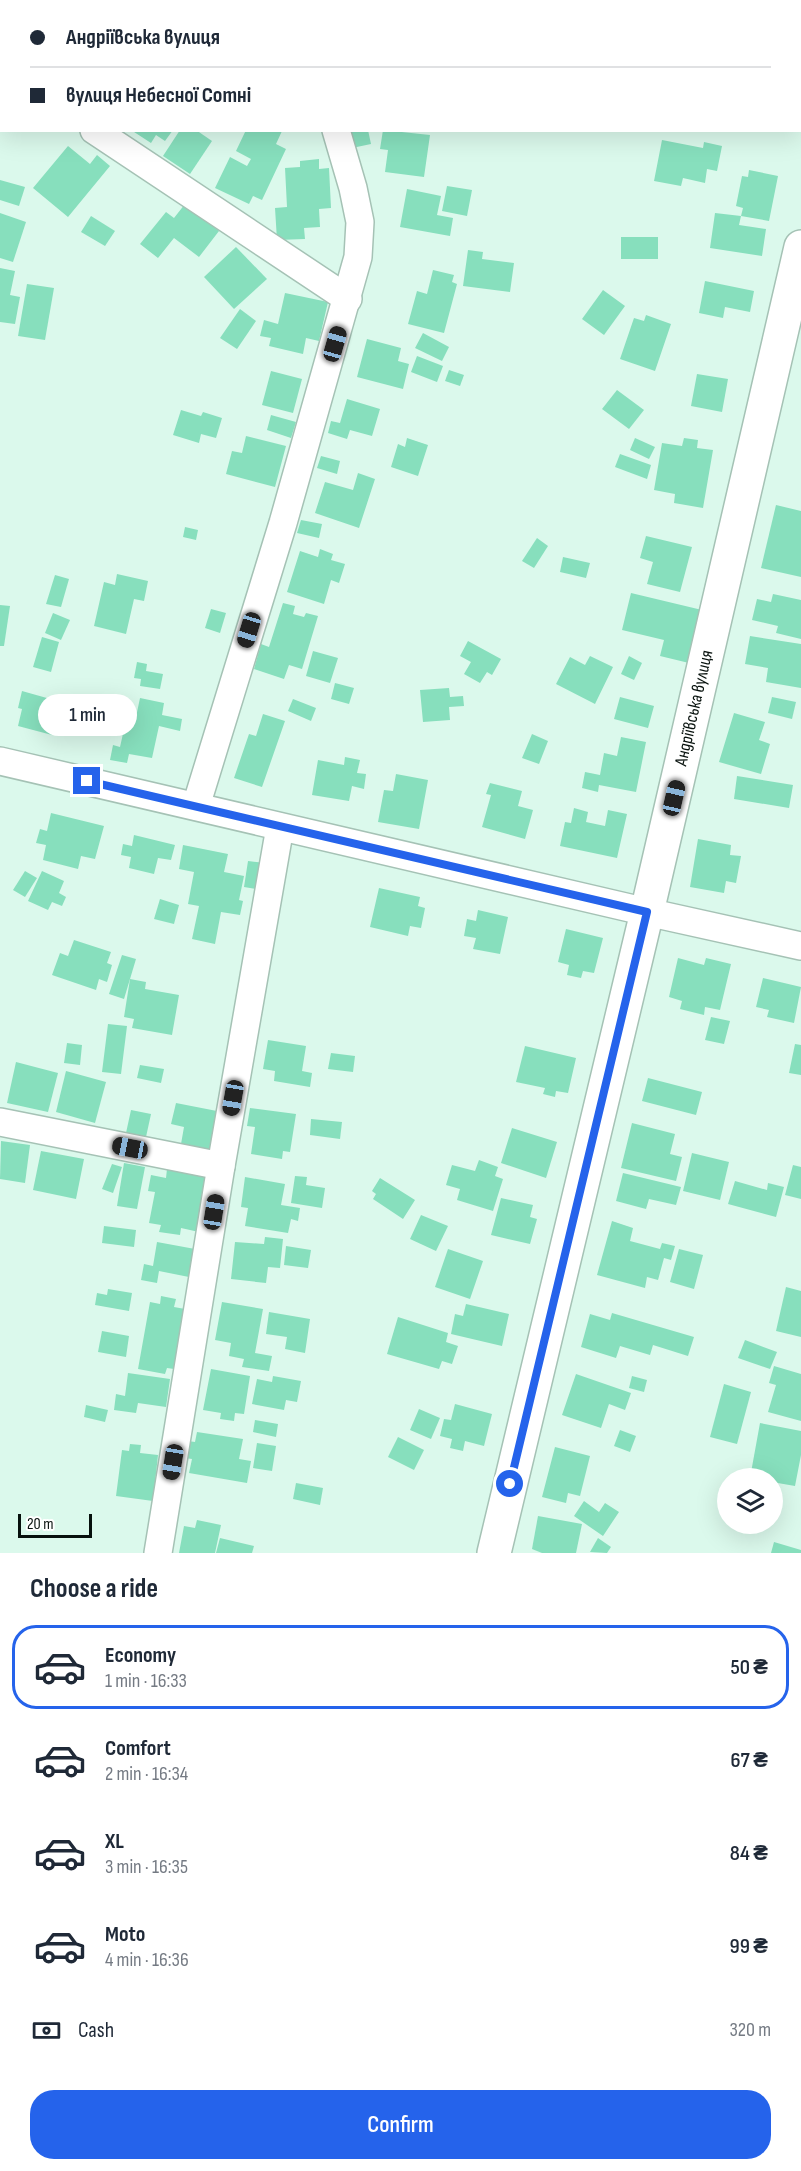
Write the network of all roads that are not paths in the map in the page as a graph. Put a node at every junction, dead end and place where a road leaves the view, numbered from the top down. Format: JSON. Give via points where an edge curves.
{"nodes":[{"id":1,"x":97,"y":132,"type":"edge"},
{"id":2,"x":337,"y":132,"type":"edge"},
{"id":3,"x":801,"y":247,"type":"edge"},
{"id":4,"x":348,"y":299,"type":"junction"},
{"id":5,"x":0,"y":761,"type":"edge"},
{"id":6,"x":196,"y":806,"type":"junction"},
{"id":7,"x":280,"y":827,"type":"junction"},
{"id":8,"x":647,"y":912,"type":"junction"},
{"id":9,"x":801,"y":946,"type":"edge"},
{"id":10,"x":0,"y":1122,"type":"edge"},
{"id":11,"x":221,"y":1166,"type":"junction"},
{"id":12,"x":158,"y":1553,"type":"edge"},
{"id":13,"x":494,"y":1553,"type":"edge"}],
"edges":[{"from":1,"to":4,"type":"street"},
{"from":2,"to":4,"type":"street","via":[[360,222],[358,257]]},
{"from":3,"to":8,"type":"main road","name":"Андріївська вулиця"},
{"from":4,"to":6,"type":"street"},
{"from":5,"to":6,"type":"street"},
{"from":6,"to":7,"type":"street"},
{"from":7,"to":8,"type":"street"},
{"from":7,"to":11,"type":"street"},
{"from":8,"to":9,"type":"street"},
{"from":8,"to":13,"type":"main road","name":"Андріївська вулиця"},
{"from":10,"to":11,"type":"street"},
{"from":11,"to":12,"type":"street"}]}
